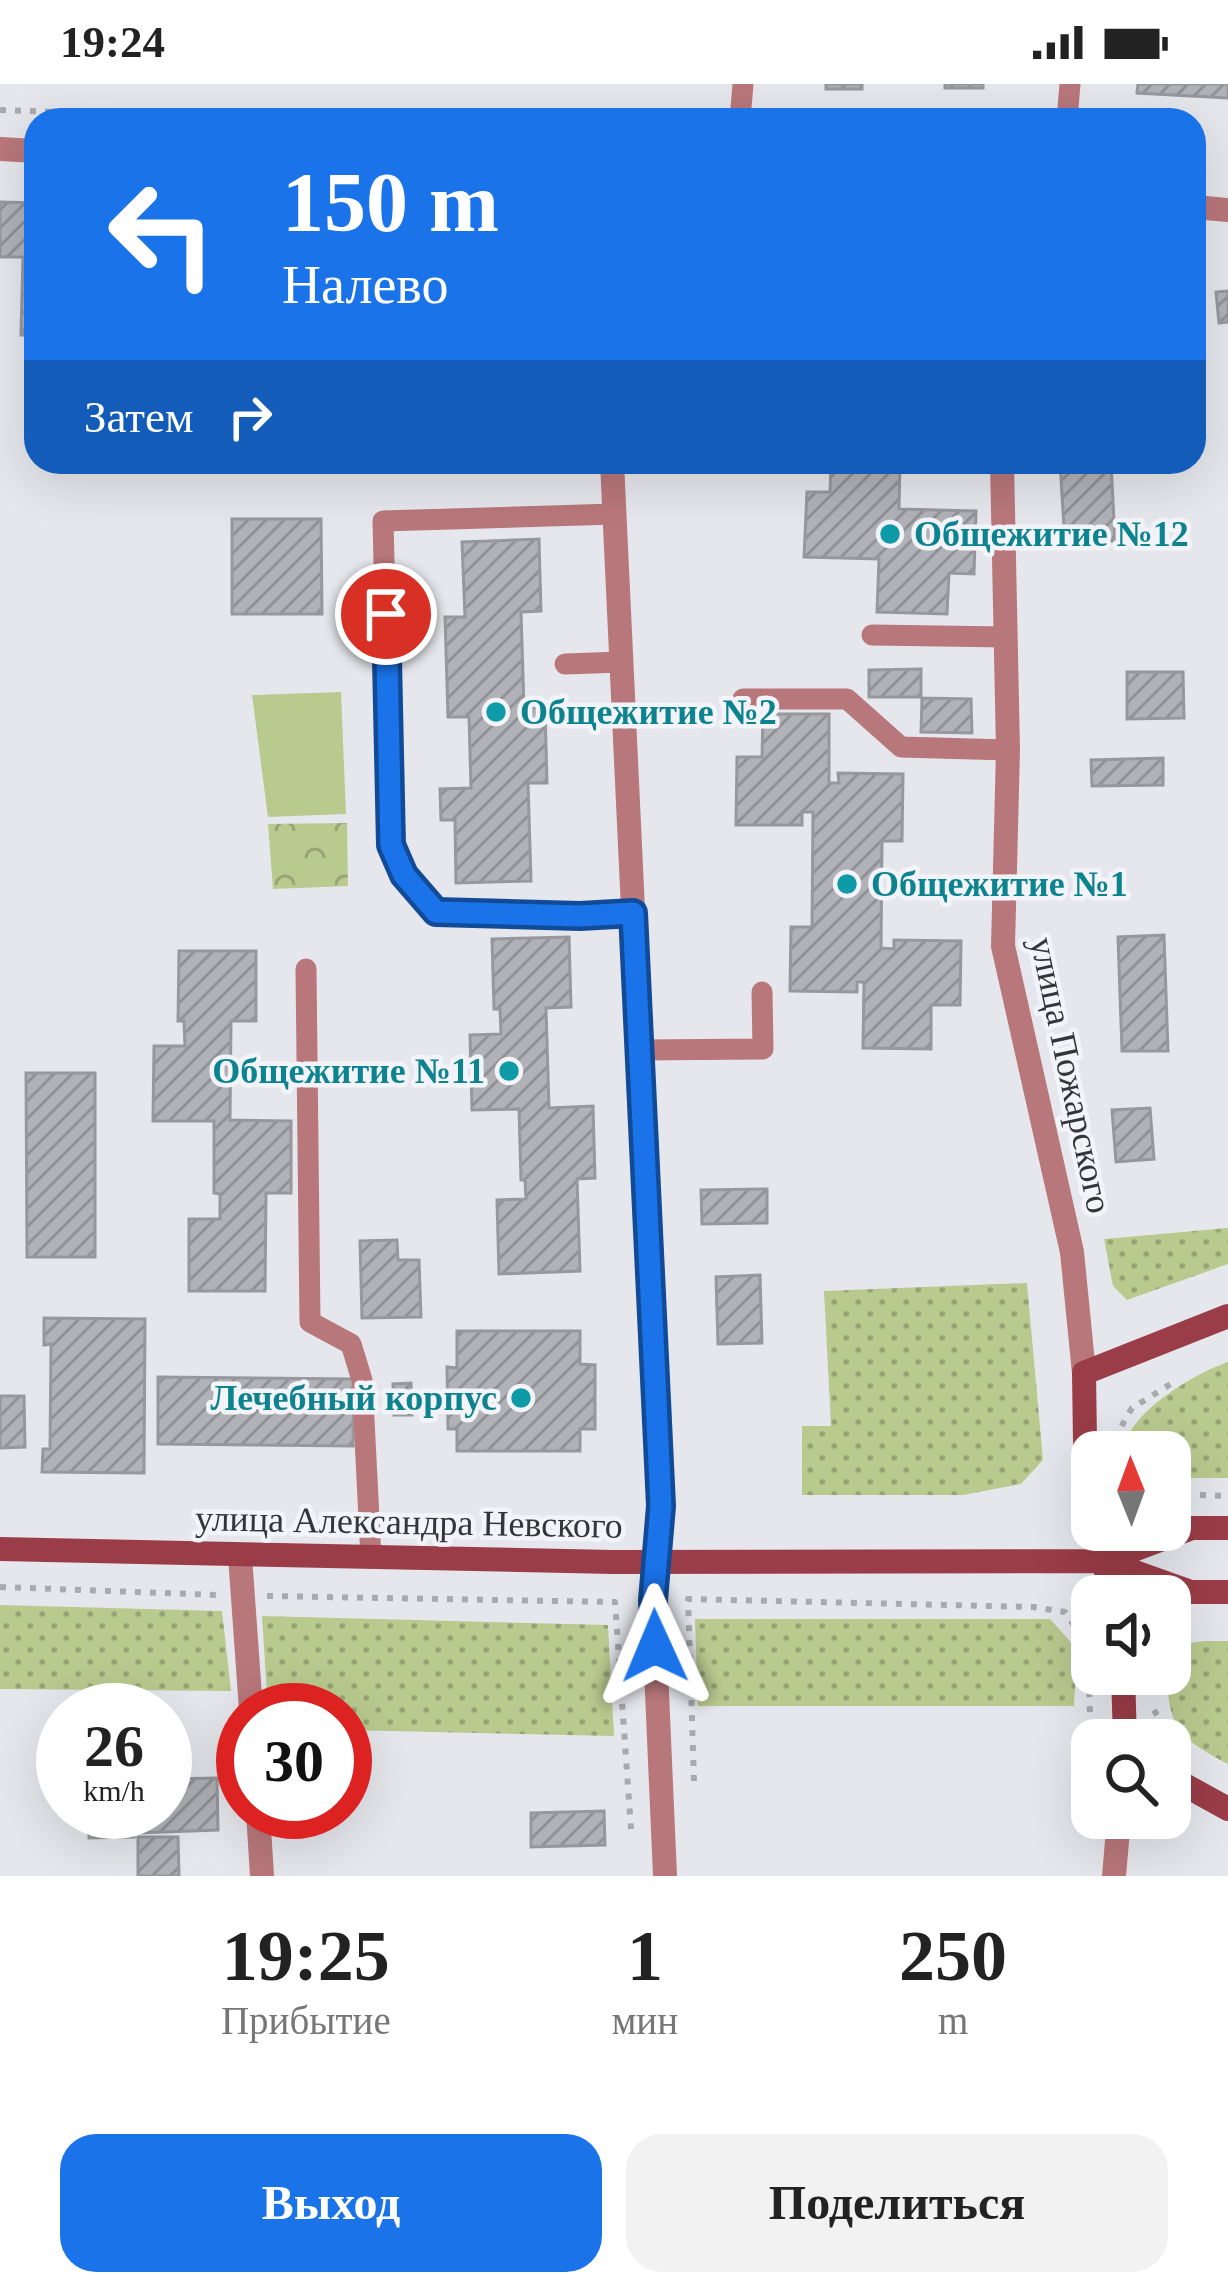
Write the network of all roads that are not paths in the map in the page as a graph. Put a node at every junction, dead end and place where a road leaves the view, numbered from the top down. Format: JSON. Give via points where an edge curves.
{"nodes":[{"id":1,"x":613,"y":474,"type":"edge"},
{"id":2,"x":1001,"y":474,"type":"edge"},
{"id":3,"x":615,"y":514,"type":"junction"},
{"id":4,"x":872,"y":635,"type":"dead end"},
{"id":5,"x":1006,"y":637,"type":"junction"},
{"id":6,"x":622,"y":662,"type":"junction"},
{"id":7,"x":566,"y":664,"type":"dead end"},
{"id":8,"x":743,"y":699,"type":"dead end"},
{"id":9,"x":1009,"y":750,"type":"junction"},
{"id":10,"x":633,"y":913,"type":"junction"},
{"id":11,"x":306,"y":968,"type":"dead end"},
{"id":12,"x":762,"y":992,"type":"dead end"},
{"id":13,"x":640,"y":1050,"type":"junction"},
{"id":14,"x":1228,"y":1316,"type":"edge"},
{"id":15,"x":1084,"y":1373,"type":"junction"},
{"id":16,"x":1085,"y":1431,"type":"edge"},
{"id":17,"x":1228,"y":1528,"type":"edge"},
{"id":18,"x":0,"y":1549,"type":"edge"},
{"id":19,"x":1102,"y":1551,"type":"edge"},
{"id":20,"x":240,"y":1556,"type":"junction"},
{"id":21,"x":370,"y":1558,"type":"junction"},
{"id":22,"x":1104,"y":1561,"type":"junction"},
{"id":23,"x":656,"y":1562,"type":"junction"},
{"id":24,"x":1106,"y":1575,"type":"edge"},
{"id":25,"x":1228,"y":1592,"type":"edge"},
{"id":26,"x":249,"y":1683,"type":"edge"},
{"id":27,"x":1191,"y":1788,"type":"edge"},
{"id":28,"x":1228,"y":1808,"type":"edge"},
{"id":29,"x":260,"y":1839,"type":"edge"},
{"id":30,"x":1117,"y":1839,"type":"edge"},
{"id":31,"x":262,"y":1876,"type":"edge"},
{"id":32,"x":664,"y":1876,"type":"edge"},
{"id":33,"x":1114,"y":1876,"type":"edge"}],
"edges":[{"from":1,"to":3,"type":"street"},
{"from":2,"to":5,"type":"street","name":"улица Пожарского"},
{"from":3,"to":6,"type":"street"},
{"from":3,"to":10,"type":"lane","via":[[383,521],[391,845],[436,912]]},
{"from":4,"to":5,"type":"lane"},
{"from":5,"to":9,"type":"street","name":"улица Пожарского"},
{"from":6,"to":7,"type":"lane"},
{"from":6,"to":10,"type":"street"},
{"from":8,"to":9,"type":"lane","via":[[847,699],[901,747]]},
{"from":9,"to":15,"type":"street","name":"улица Пожарского","via":[[1003,946],[1072,1252]]},
{"from":10,"to":13,"type":"street"},
{"from":11,"to":21,"type":"lane","via":[[310,1322],[352,1344],[362,1380]]},
{"from":12,"to":13,"type":"lane","via":[[763,1049]]},
{"from":13,"to":23,"type":"street","via":[[661,1506]]},
{"from":14,"to":15,"type":"main road"},
{"from":15,"to":16,"type":"main road","name":"улица Пожарского"},
{"from":17,"to":22,"type":"main road","via":[[1192,1528]]},
{"from":18,"to":20,"type":"main road","name":"улица Александра Невского"},
{"from":19,"to":22,"type":"main road"},
{"from":20,"to":21,"type":"main road","name":"улица Александра Невского"},
{"from":20,"to":26,"type":"street"},
{"from":21,"to":23,"type":"main road","name":"улица Александра Невского"},
{"from":22,"to":23,"type":"main road","name":"улица Александра Невского"},
{"from":22,"to":24,"type":"main road"},
{"from":22,"to":25,"type":"main road","via":[[1191,1592]]},
{"from":23,"to":32,"type":"street"},
{"from":27,"to":28,"type":"main road"},
{"from":29,"to":31,"type":"street"},
{"from":30,"to":33,"type":"street"}]}
